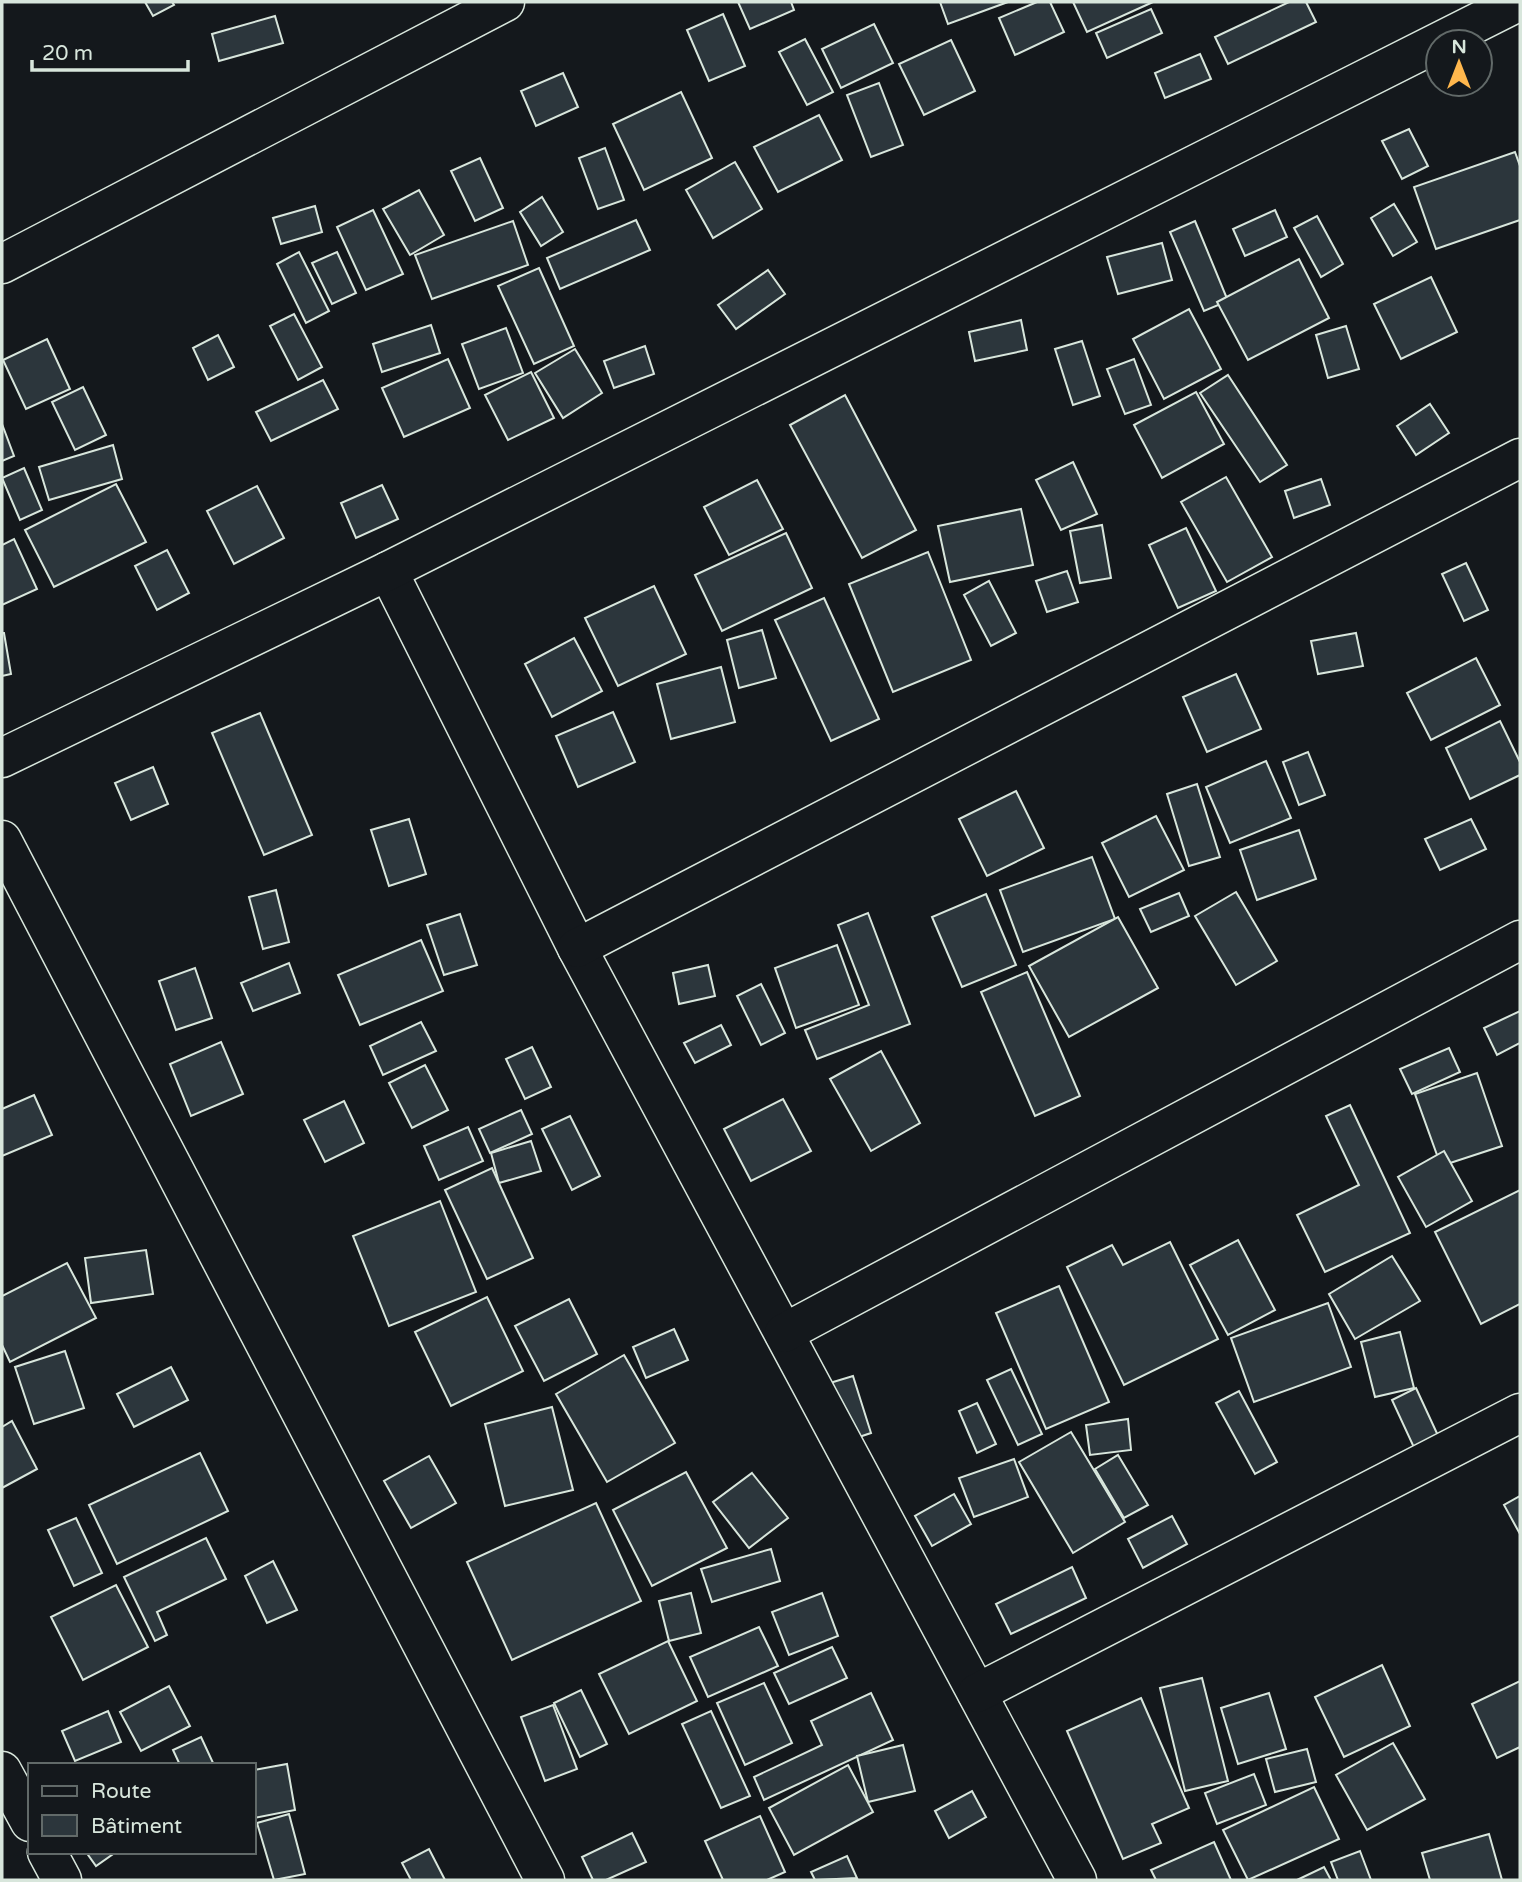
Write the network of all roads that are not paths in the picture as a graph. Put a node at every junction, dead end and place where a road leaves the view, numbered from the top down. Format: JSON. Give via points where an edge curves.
{"nodes":[{"id":1,"x":505,"y":2,"type":"edge"},
{"id":2,"x":1518,"y":2,"type":"edge"},
{"id":3,"x":2,"y":264,"type":"edge"},
{"id":4,"x":1520,"y":458,"type":"edge"},
{"id":5,"x":388,"y":571,"type":"junction"},
{"id":6,"x":2,"y":758,"type":"edge"},
{"id":7,"x":2,"y":839,"type":"edge"},
{"id":8,"x":1520,"y":940,"type":"edge"},
{"id":9,"x":577,"y":948,"type":"junction"},
{"id":10,"x":784,"y":1333,"type":"junction"},
{"id":11,"x":1520,"y":1413,"type":"edge"},
{"id":12,"x":977,"y":1693,"type":"junction"},
{"id":13,"x":2,"y":1771,"type":"edge"},
{"id":14,"x":28,"y":1818,"type":"edge"},
{"id":15,"x":48,"y":1854,"type":"edge"},
{"id":16,"x":62,"y":1880,"type":"edge"},
{"id":17,"x":545,"y":1880,"type":"edge"},
{"id":18,"x":1077,"y":1880,"type":"edge"}],
"edges":[{"from":1,"to":3,"type":"street"},
{"from":2,"to":5,"type":"street"},
{"from":4,"to":9,"type":"street"},
{"from":5,"to":6,"type":"street"},
{"from":5,"to":9,"type":"street"},
{"from":7,"to":17,"type":"street"},
{"from":8,"to":10,"type":"street"},
{"from":9,"to":10,"type":"street"},
{"from":10,"to":12,"type":"street"},
{"from":11,"to":12,"type":"street"},
{"from":12,"to":18,"type":"street"},
{"from":13,"to":14,"type":"street"},
{"from":15,"to":16,"type":"street"}]}
